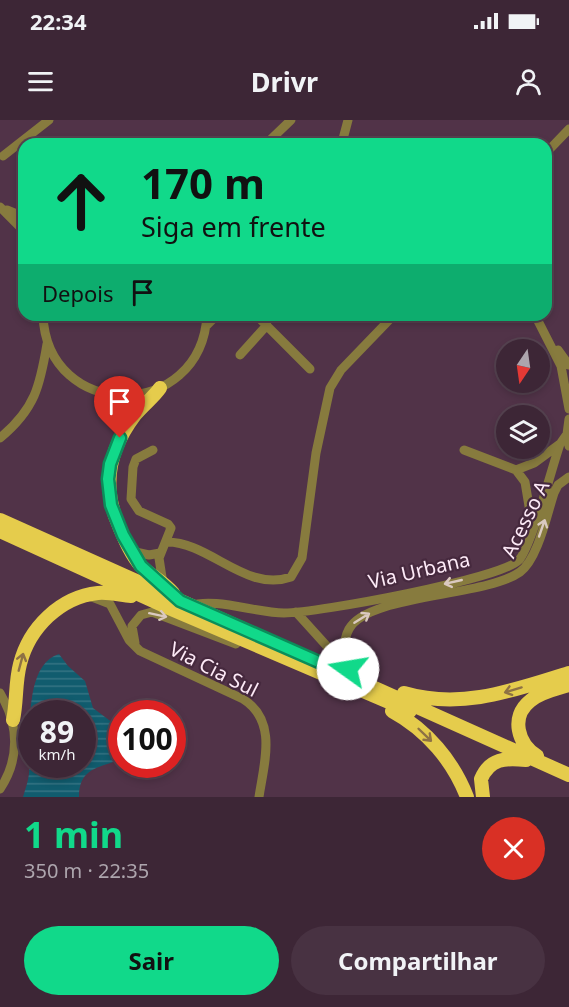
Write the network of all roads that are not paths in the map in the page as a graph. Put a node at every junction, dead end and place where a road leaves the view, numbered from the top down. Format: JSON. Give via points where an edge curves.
{"nodes":[{"id":1,"x":48,"y":120,"type":"edge"},
{"id":2,"x":291,"y":120,"type":"edge"},
{"id":3,"x":348,"y":120,"type":"edge"},
{"id":4,"x":569,"y":129,"type":"edge"},
{"id":5,"x":26,"y":138,"type":"edge"},
{"id":6,"x":272,"y":138,"type":"edge"},
{"id":7,"x":344,"y":138,"type":"edge"},
{"id":8,"x":18,"y":144,"type":"edge"},
{"id":9,"x":552,"y":147,"type":"edge"},
{"id":10,"x":3,"y":156,"type":"dead end"},
{"id":11,"x":1,"y":207,"type":"edge"},
{"id":12,"x":18,"y":214,"type":"edge"},
{"id":13,"x":18,"y":225,"type":"edge"},
{"id":14,"x":44,"y":321,"type":"edge"},
{"id":15,"x":206,"y":321,"type":"edge"},
{"id":16,"x":211,"y":321,"type":"edge"},
{"id":17,"x":263,"y":321,"type":"edge"},
{"id":18,"x":388,"y":321,"type":"edge"},
{"id":19,"x":540,"y":321,"type":"edge"},
{"id":20,"x":541,"y":321,"type":"edge"},
{"id":21,"x":267,"y":325,"type":"junction"},
{"id":22,"x":206,"y":326,"type":"junction"},
{"id":23,"x":47,"y":344,"type":"junction"},
{"id":24,"x":240,"y":355,"type":"dead end"},
{"id":25,"x":569,"y":365,"type":"edge"},
{"id":26,"x":310,"y":369,"type":"dead end"},
{"id":27,"x":566,"y":372,"type":"edge"},
{"id":28,"x":160,"y":388,"type":"junction"},
{"id":29,"x":569,"y":410,"type":"edge"},
{"id":30,"x":569,"y":419,"type":"edge"},
{"id":31,"x":0,"y":438,"type":"edge"},
{"id":32,"x":564,"y":445,"type":"edge"},
{"id":33,"x":153,"y":450,"type":"dead end"},
{"id":34,"x":464,"y":450,"type":"dead end"},
{"id":35,"x":516,"y":470,"type":"junction"},
{"id":36,"x":569,"y":477,"type":"edge"},
{"id":37,"x":0,"y":520,"type":"edge"},
{"id":38,"x":532,"y":529,"type":"junction"},
{"id":39,"x":0,"y":531,"type":"edge"},
{"id":40,"x":167,"y":542,"type":"junction"},
{"id":41,"x":131,"y":551,"type":"junction"},
{"id":42,"x":160,"y":554,"type":"junction"},
{"id":43,"x":163,"y":584,"type":"junction"},
{"id":44,"x":87,"y":596,"type":"junction"},
{"id":45,"x":147,"y":598,"type":"junction"},
{"id":46,"x":185,"y":604,"type":"junction"},
{"id":47,"x":296,"y":612,"type":"junction"},
{"id":48,"x":260,"y":647,"type":"junction"},
{"id":49,"x":140,"y":651,"type":"junction"},
{"id":50,"x":283,"y":657,"type":"junction"},
{"id":51,"x":321,"y":663,"type":"junction"},
{"id":52,"x":344,"y":668,"type":"junction"},
{"id":53,"x":569,"y":673,"type":"edge"},
{"id":54,"x":569,"y":685,"type":"edge"},
{"id":55,"x":0,"y":693,"type":"edge"},
{"id":56,"x":435,"y":716,"type":"junction"},
{"id":57,"x":13,"y":720,"type":"junction"},
{"id":58,"x":538,"y":761,"type":"junction"},
{"id":59,"x":565,"y":774,"type":"edge"},
{"id":60,"x":8,"y":776,"type":"junction"},
{"id":61,"x":0,"y":789,"type":"edge"},
{"id":62,"x":5,"y":797,"type":"edge"},
{"id":63,"x":259,"y":797,"type":"edge"},
{"id":64,"x":467,"y":797,"type":"edge"},
{"id":65,"x":483,"y":797,"type":"edge"}],
"edges":[{"from":1,"to":5,"type":"street"},
{"from":2,"to":6,"type":"street"},
{"from":3,"to":7,"type":"street"},
{"from":4,"to":9,"type":"street"},
{"from":8,"to":10,"type":"street"},
{"from":11,"to":12,"type":"street"},
{"from":11,"to":13,"type":"street"},
{"from":14,"to":23,"type":"street"},
{"from":15,"to":22,"type":"street"},
{"from":16,"to":22,"type":"street"},
{"from":17,"to":21,"type":"street"},
{"from":18,"to":40,"type":"street","via":[[341,370],[330,388],[316,453],[302,558],[291,577],[278,580],[246,573],[224,566],[194,547]]},
{"from":19,"to":27,"type":"street"},
{"from":20,"to":25,"type":"street"},
{"from":21,"to":24,"type":"street"},
{"from":21,"to":26,"type":"street"},
{"from":22,"to":28,"type":"street","via":[[203,341],[186,369]]},
{"from":23,"to":28,"type":"street","via":[[61,367],[94,391],[121,396]]},
{"from":23,"to":31,"type":"street","via":[[39,390],[24,414]]},
{"from":27,"to":29,"type":"street"},
{"from":28,"to":41,"type":"highway","via":[[127,426],[110,464],[111,505]]},
{"from":30,"to":32,"type":"street"},
{"from":32,"to":35,"type":"street"},
{"from":32,"to":38,"type":"street","name":"Via Urbana"},
{"from":33,"to":40,"type":"street","via":[[136,459],[131,499],[139,512],[168,524],[171,528]]},
{"from":34,"to":35,"type":"street"},
{"from":35,"to":38,"type":"street","via":[[525,482]]},
{"from":52,"to":36,"type":"street","name":"Acesso A","one_way":true,"via":[[345,641],[349,629],[360,618],[521,571],[535,549],[558,485]]},
{"from":37,"to":46,"type":"highway"},
{"from":38,"to":47,"type":"street","name":"Via Urbana","one_way":true,"via":[[518,561],[502,569],[333,608]]},
{"from":39,"to":45,"type":"highway"},
{"from":40,"to":42,"type":"street"},
{"from":41,"to":42,"type":"street"},
{"from":41,"to":43,"type":"highway","via":[[141,566]]},
{"from":42,"to":43,"type":"street"},
{"from":43,"to":46,"type":"highway"},
{"from":44,"to":45,"type":"highway","via":[[104,593]]},
{"from":44,"to":49,"type":"street","name":"Via Cia Sul","via":[[110,604],[129,640]]},
{"from":57,"to":44,"type":"highway","one_way":true,"via":[[19,669],[31,637],[51,614]]},
{"from":45,"to":48,"type":"highway"},
{"from":46,"to":47,"type":"street","name":"Via Urbana","via":[[207,602],[269,612]]},
{"from":46,"to":51,"type":"highway"},
{"from":47,"to":52,"type":"street"},
{"from":49,"to":48,"type":"street","name":"Via Cia Sul","one_way":true,"via":[[133,639],[132,626],[141,615],[152,612],[237,644]]},
{"from":48,"to":50,"type":"highway"},
{"from":49,"to":63,"type":"street","name":"Via Cia Sul","via":[[243,699],[257,710],[266,734]]},
{"from":50,"to":56,"type":"highway","via":[[389,704]]},
{"from":50,"to":64,"type":"highway","one_way":true,"via":[[306,674],[409,721],[438,748]]},
{"from":51,"to":52,"type":"highway"},
{"from":51,"to":56,"type":"highway"},
{"from":53,"to":52,"type":"highway","one_way":true,"via":[[499,694],[454,700],[416,696]]},
{"from":54,"to":59,"type":"highway","via":[[534,698],[525,705],[518,720],[528,750]]},
{"from":55,"to":57,"type":"street"},
{"from":56,"to":58,"type":"highway"},
{"from":57,"to":60,"type":"street","via":[[15,748]]},
{"from":58,"to":59,"type":"highway"},
{"from":58,"to":65,"type":"highway","via":[[503,758],[491,763],[481,779]]},
{"from":60,"to":61,"type":"street"},
{"from":60,"to":62,"type":"street"}]}
